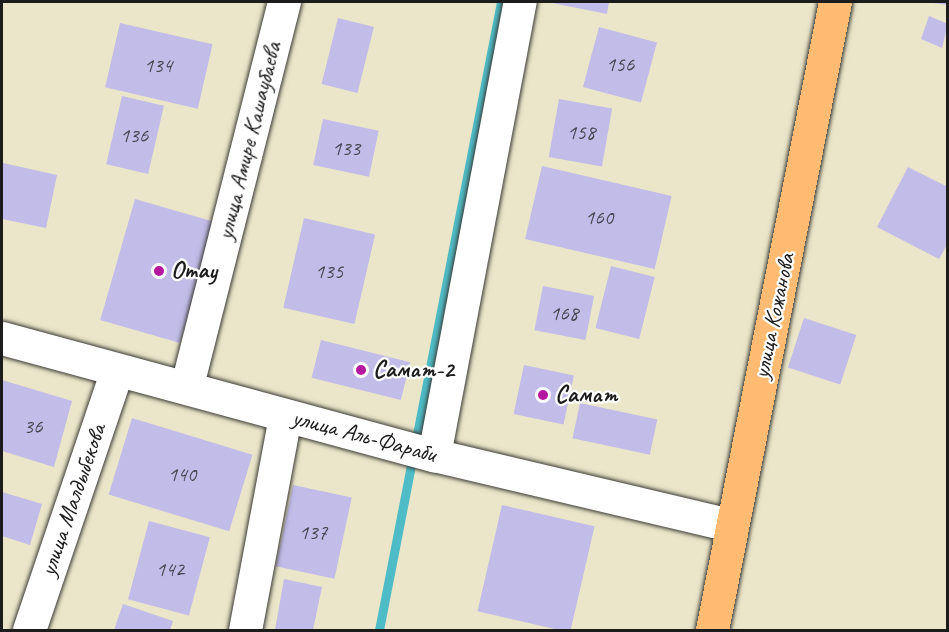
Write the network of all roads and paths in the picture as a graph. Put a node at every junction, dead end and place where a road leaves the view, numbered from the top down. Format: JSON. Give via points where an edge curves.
{"nodes":[{"id":1,"x":284,"y":2,"type":"edge"},
{"id":2,"x":520,"y":2,"type":"edge"},
{"id":3,"x":835,"y":2,"type":"edge"},
{"id":4,"x":2,"y":339,"type":"edge"},
{"id":5,"x":117,"y":370,"type":"junction"},
{"id":6,"x":187,"y":385,"type":"junction"},
{"id":7,"x":285,"y":416,"type":"junction"},
{"id":8,"x":434,"y":455,"type":"junction"},
{"id":9,"x":730,"y":525,"type":"junction"},
{"id":10,"x":29,"y":630,"type":"edge"},
{"id":11,"x":246,"y":630,"type":"edge"},
{"id":12,"x":712,"y":630,"type":"edge"}],
"edges":[{"from":1,"to":6,"type":"street","name":"улица Амире Кашаубаева"},
{"from":2,"to":8,"type":"street"},
{"from":3,"to":9,"type":"main road","name":"улица Кожанова"},
{"from":4,"to":5,"type":"street","name":"улица Аль-Фараби"},
{"from":5,"to":6,"type":"street","name":"улица Аль-Фараби"},
{"from":5,"to":10,"type":"street","name":"улица Малдыбекова"},
{"from":6,"to":7,"type":"street","name":"улица Аль-Фараби"},
{"from":7,"to":8,"type":"street","name":"улица Аль-Фараби"},
{"from":7,"to":11,"type":"street"},
{"from":8,"to":9,"type":"street","name":"улица Аль-Фараби"},
{"from":9,"to":12,"type":"main road","name":"улица Кожанова"}]}
